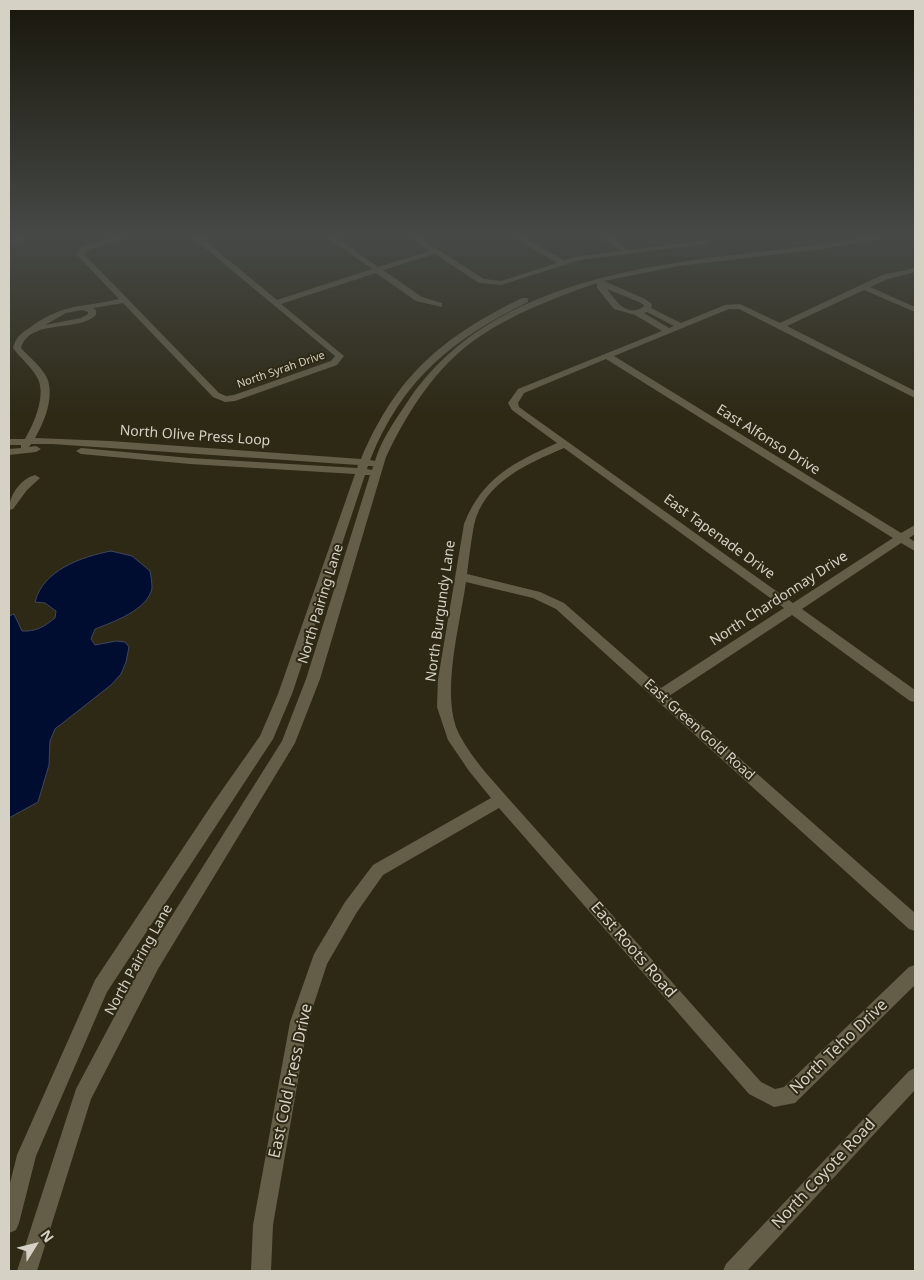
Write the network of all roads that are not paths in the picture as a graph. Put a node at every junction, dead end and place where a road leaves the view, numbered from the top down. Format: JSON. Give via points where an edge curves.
{"nodes":[{"id":1,"x":123,"y":298,"type":"edge"},
{"id":2,"x":269,"y":298,"type":"edge"},
{"id":3,"x":291,"y":298,"type":"edge"},
{"id":4,"x":417,"y":298,"type":"edge"},
{"id":5,"x":530,"y":298,"type":"edge"},
{"id":6,"x":547,"y":298,"type":"edge"},
{"id":7,"x":611,"y":298,"type":"edge"},
{"id":8,"x":636,"y":298,"type":"edge"},
{"id":9,"x":841,"y":298,"type":"edge"},
{"id":10,"x":888,"y":298,"type":"edge"},
{"id":11,"x":125,"y":300,"type":"junction"},
{"id":12,"x":275,"y":303,"type":"junction"},
{"id":13,"x":439,"y":305,"type":"dead end"},
{"id":14,"x":82,"y":306,"type":"junction"},
{"id":15,"x":648,"y":308,"type":"junction"},
{"id":16,"x":915,"y":310,"type":"edge"},
{"id":17,"x":637,"y":313,"type":"junction"},
{"id":18,"x":92,"y":315,"type":"junction"},
{"id":19,"x":680,"y":326,"type":"junction"},
{"id":20,"x":780,"y":326,"type":"junction"},
{"id":21,"x":36,"y":329,"type":"junction"},
{"id":22,"x":669,"y":331,"type":"junction"},
{"id":23,"x":607,"y":356,"type":"junction"},
{"id":24,"x":915,"y":395,"type":"edge"},
{"id":25,"x":9,"y":442,"type":"edge"},
{"id":26,"x":564,"y":444,"type":"junction"},
{"id":27,"x":24,"y":446,"type":"junction"},
{"id":28,"x":9,"y":452,"type":"edge"},
{"id":29,"x":363,"y":467,"type":"junction"},
{"id":30,"x":378,"y":468,"type":"junction"},
{"id":31,"x":35,"y":478,"type":"dead end"},
{"id":32,"x":9,"y":507,"type":"edge"},
{"id":33,"x":915,"y":529,"type":"edge"},
{"id":34,"x":901,"y":538,"type":"junction"},
{"id":35,"x":915,"y":547,"type":"edge"},
{"id":36,"x":461,"y":577,"type":"junction"},
{"id":37,"x":792,"y":609,"type":"junction"},
{"id":38,"x":660,"y":695,"type":"junction"},
{"id":39,"x":915,"y":697,"type":"edge"},
{"id":40,"x":506,"y":806,"type":"junction"},
{"id":41,"x":915,"y":923,"type":"edge"},
{"id":42,"x":915,"y":973,"type":"edge"},
{"id":43,"x":915,"y":1077,"type":"edge"},
{"id":44,"x":755,"y":1088,"type":"joint"},
{"id":45,"x":9,"y":1223,"type":"edge"},
{"id":46,"x":27,"y":1271,"type":"edge"},
{"id":47,"x":261,"y":1271,"type":"edge"},
{"id":48,"x":733,"y":1271,"type":"edge"}],
"edges":[{"from":1,"to":11,"type":"street"},
{"from":2,"to":12,"type":"street"},
{"from":3,"to":12,"type":"street"},
{"from":4,"to":13,"type":"street"},
{"from":5,"to":29,"type":"street","name":"North Pairing Lane","via":[[496,314],[445,349],[404,388],[380,426]]},
{"from":6,"to":30,"type":"street","name":"North Pairing Lane","via":[[476,335],[446,360],[417,394],[395,428]]},
{"from":7,"to":17,"type":"street","via":[[615,306]]},
{"from":8,"to":15,"type":"street","via":[[648,304]]},
{"from":9,"to":20,"type":"street"},
{"from":10,"to":16,"type":"street"},
{"from":11,"to":12,"type":"street","name":"North Syrah Drive","via":[[216,395],[225,399],[334,363],[340,356]]},
{"from":11,"to":14,"type":"street"},
{"from":11,"to":18,"type":"street"},
{"from":14,"to":18,"type":"street","via":[[92,310]]},
{"from":14,"to":21,"type":"street","via":[[57,313]]},
{"from":15,"to":17,"type":"street"},
{"from":15,"to":19,"type":"street"},
{"from":17,"to":22,"type":"street"},
{"from":18,"to":21,"type":"street","via":[[84,320]]},
{"from":19,"to":20,"type":"street","via":[[728,306],[740,306]]},
{"from":19,"to":22,"type":"street"},
{"from":20,"to":24,"type":"street"},
{"from":21,"to":27,"type":"street","via":[[20,338],[17,348],[43,379],[44,403],[36,428]]},
{"from":22,"to":23,"type":"street"},
{"from":23,"to":26,"type":"street","name":"East Tapenade Drive","via":[[521,391],[515,398],[515,408]]},
{"from":23,"to":34,"type":"street","name":"East Alfonso Drive"},
{"from":25,"to":27,"type":"street","name":"North Olive Press Loop"},
{"from":26,"to":36,"type":"street","name":"North Burgundy Lane","via":[[516,466],[501,476],[482,497],[470,524]]},
{"from":26,"to":37,"type":"street","name":"East Tapenade Drive"},
{"from":27,"to":28,"type":"street","name":"North Olive Press Loop"},
{"from":27,"to":29,"type":"street","name":"North Olive Press Loop","via":[[49,445],[199,462]]},
{"from":29,"to":30,"type":"street","name":"North Olive Press Loop"},
{"from":29,"to":45,"type":"street","name":"North Pairing Lane","via":[[285,694],[266,739],[101,986],[27,1155]]},
{"from":30,"to":46,"type":"street","name":"North Pairing Lane","via":[[313,679],[288,743],[152,962],[83,1096]]},
{"from":31,"to":32,"type":"street"},
{"from":33,"to":34,"type":"street","name":"North Chardonnay Drive"},
{"from":34,"to":35,"type":"street","name":"East Alfonso Drive"},
{"from":34,"to":37,"type":"street","name":"North Chardonnay Drive"},
{"from":36,"to":38,"type":"street","name":"East Green Gold Road","via":[[536,595],[560,606]]},
{"from":36,"to":40,"type":"street","name":"North Burgundy Lane","via":[[445,679],[444,707],[453,736],[474,768]]},
{"from":37,"to":38,"type":"street","name":"North Chardonnay Drive"},
{"from":37,"to":39,"type":"street","name":"East Tapenade Drive"},
{"from":38,"to":41,"type":"street","name":"East Green Gold Road"},
{"from":40,"to":44,"type":"street","name":"East Roots Road"},
{"from":40,"to":47,"type":"street","name":"East Cold Press Drive","via":[[378,870],[351,906],[320,960],[300,1022],[263,1225]]},
{"from":42,"to":44,"type":"street","name":"North Teho Drive","via":[[788,1096],[774,1098]]},
{"from":43,"to":48,"type":"street","name":"North Coyote Road"}]}
